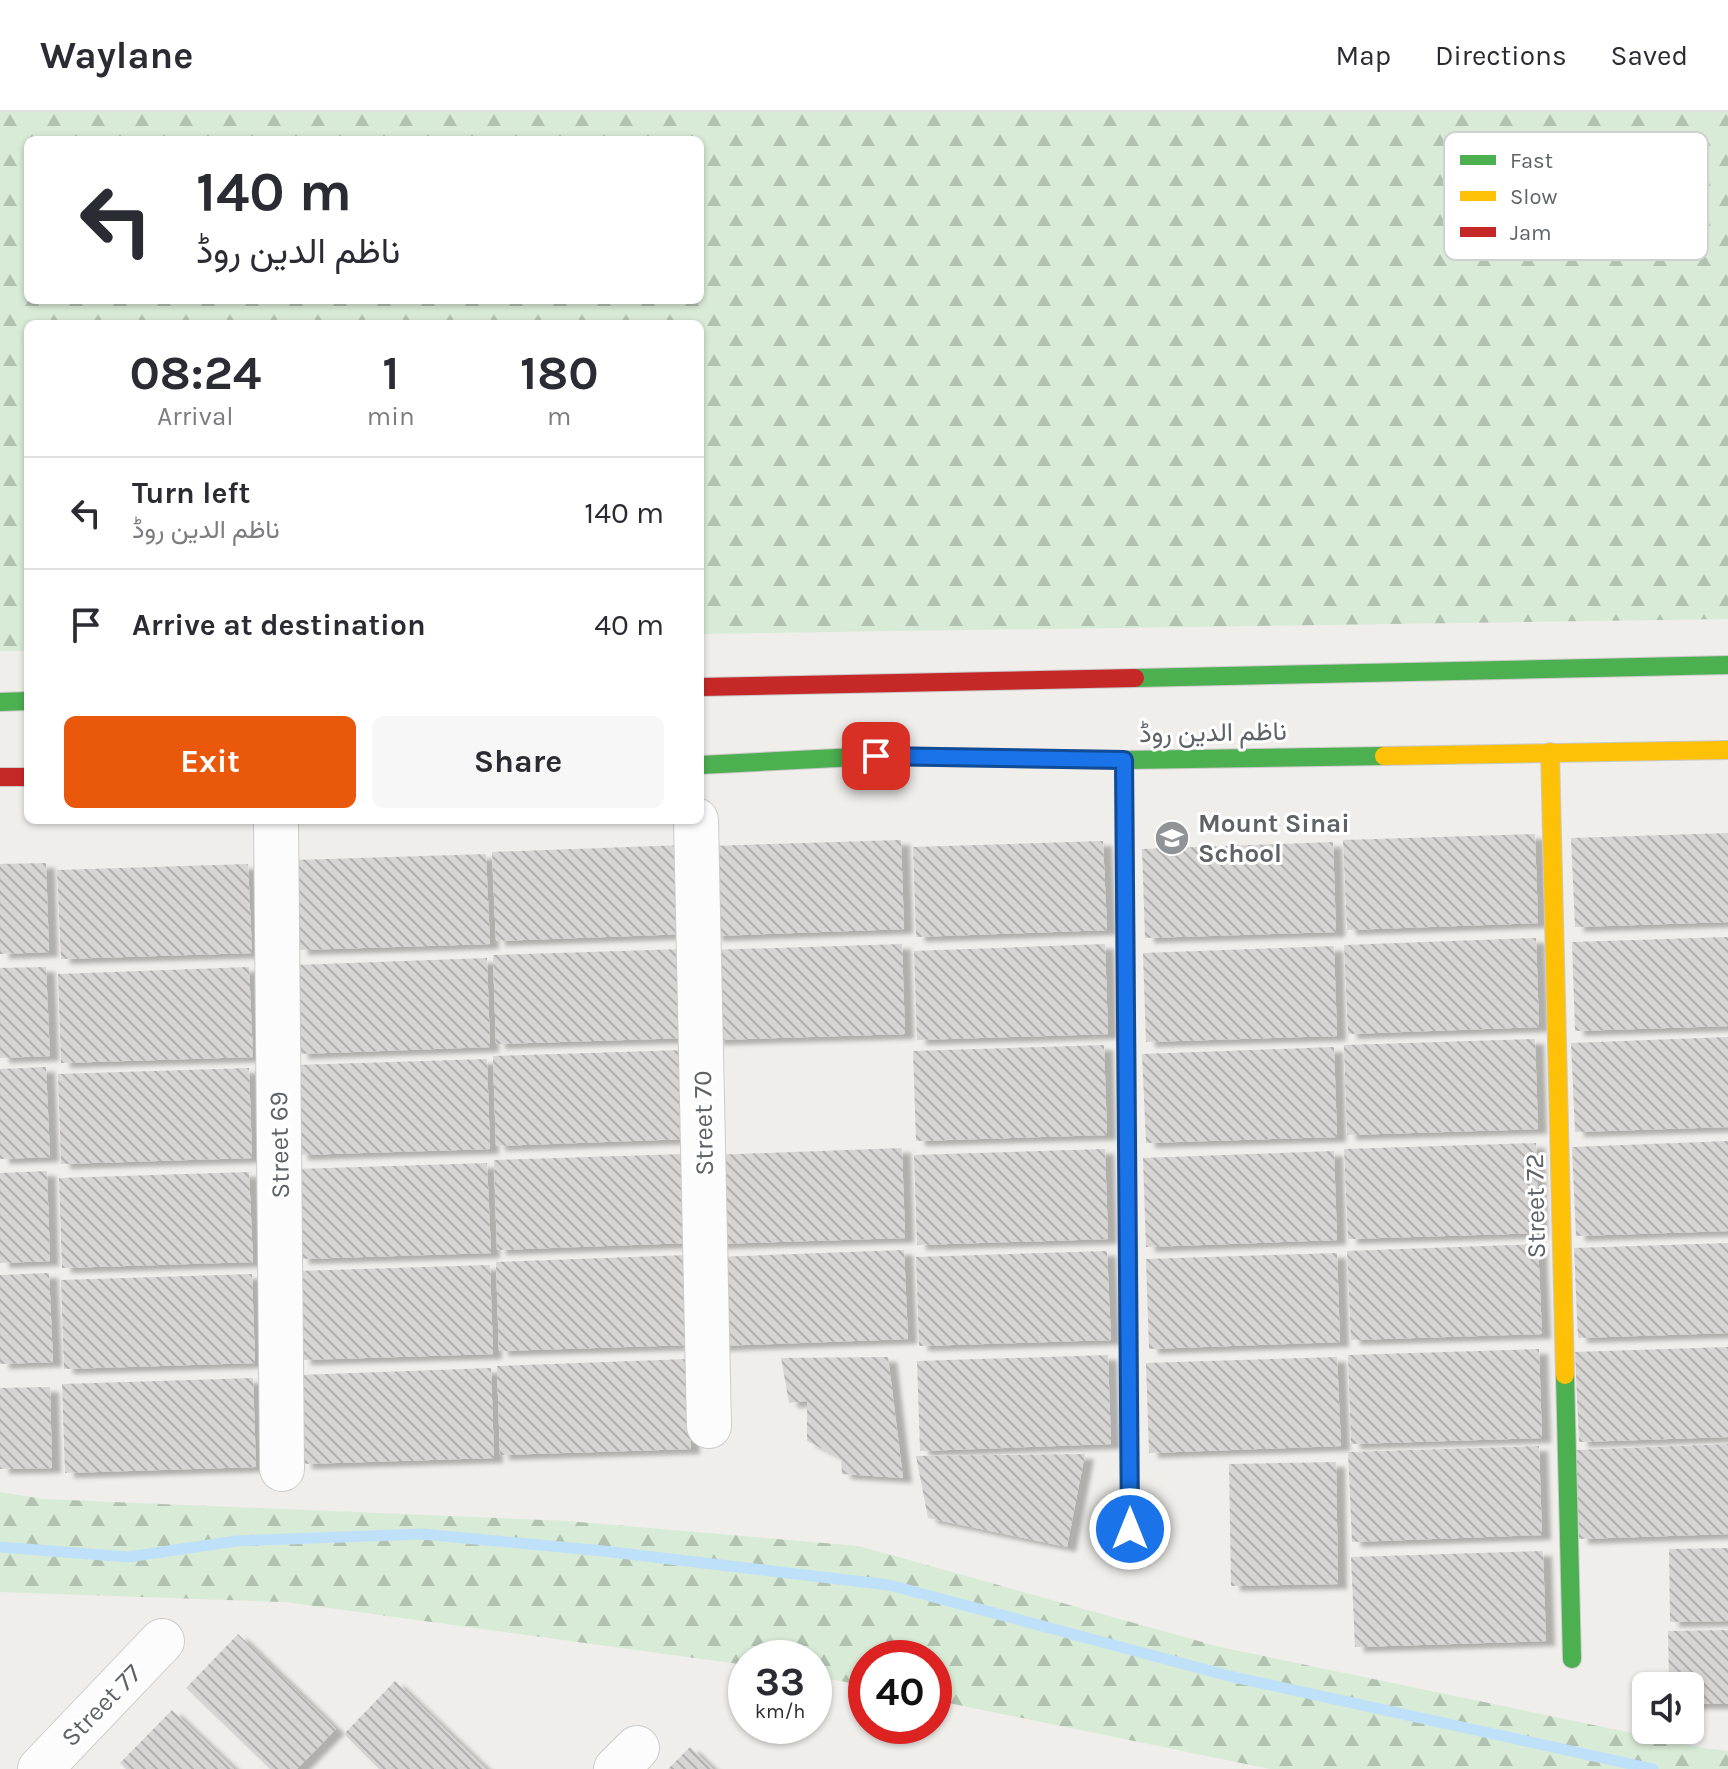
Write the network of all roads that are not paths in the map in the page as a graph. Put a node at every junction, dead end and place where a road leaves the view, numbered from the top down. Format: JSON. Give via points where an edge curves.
{"nodes":[{"id":1,"x":1728,"y":665,"type":"edge"},
{"id":2,"x":704,"y":687,"type":"edge"},
{"id":3,"x":24,"y":701,"type":"edge"},
{"id":4,"x":0,"y":702,"type":"edge"},
{"id":5,"x":1728,"y":750,"type":"edge"},
{"id":6,"x":1550,"y":752,"type":"junction"},
{"id":7,"x":1124,"y":760,"type":"junction"},
{"id":8,"x":704,"y":765,"type":"edge"},
{"id":9,"x":0,"y":777,"type":"edge"},
{"id":10,"x":24,"y":777,"type":"edge"},
{"id":11,"x":276,"y":824,"type":"edge"},
{"id":12,"x":696,"y":824,"type":"edge"},
{"id":13,"x":709,"y":1426,"type":"dead end"},
{"id":14,"x":282,"y":1469,"type":"dead end"},
{"id":15,"x":1130,"y":1529,"type":"dead end"},
{"id":16,"x":162,"y":1641,"type":"dead end"},
{"id":17,"x":1572,"y":1659,"type":"dead end"},
{"id":18,"x":40,"y":1769,"type":"edge"}],
"edges":[{"from":1,"to":2,"type":"main road"},
{"from":3,"to":4,"type":"main road"},
{"from":5,"to":6,"type":"main road","name":"ناظم الدین روڈ"},
{"from":6,"to":7,"type":"main road","name":"ناظم الدین روڈ"},
{"from":6,"to":17,"type":"main road","name":"Street 72"},
{"from":7,"to":8,"type":"main road","name":"ناظم الدین روڈ","via":[[876,756]]},
{"from":7,"to":15,"type":"main road"},
{"from":9,"to":10,"type":"main road"},
{"from":11,"to":14,"type":"street","name":"Street 69"},
{"from":12,"to":13,"type":"street","name":"Street 70"},
{"from":16,"to":18,"type":"street","name":"Street 77"}]}
